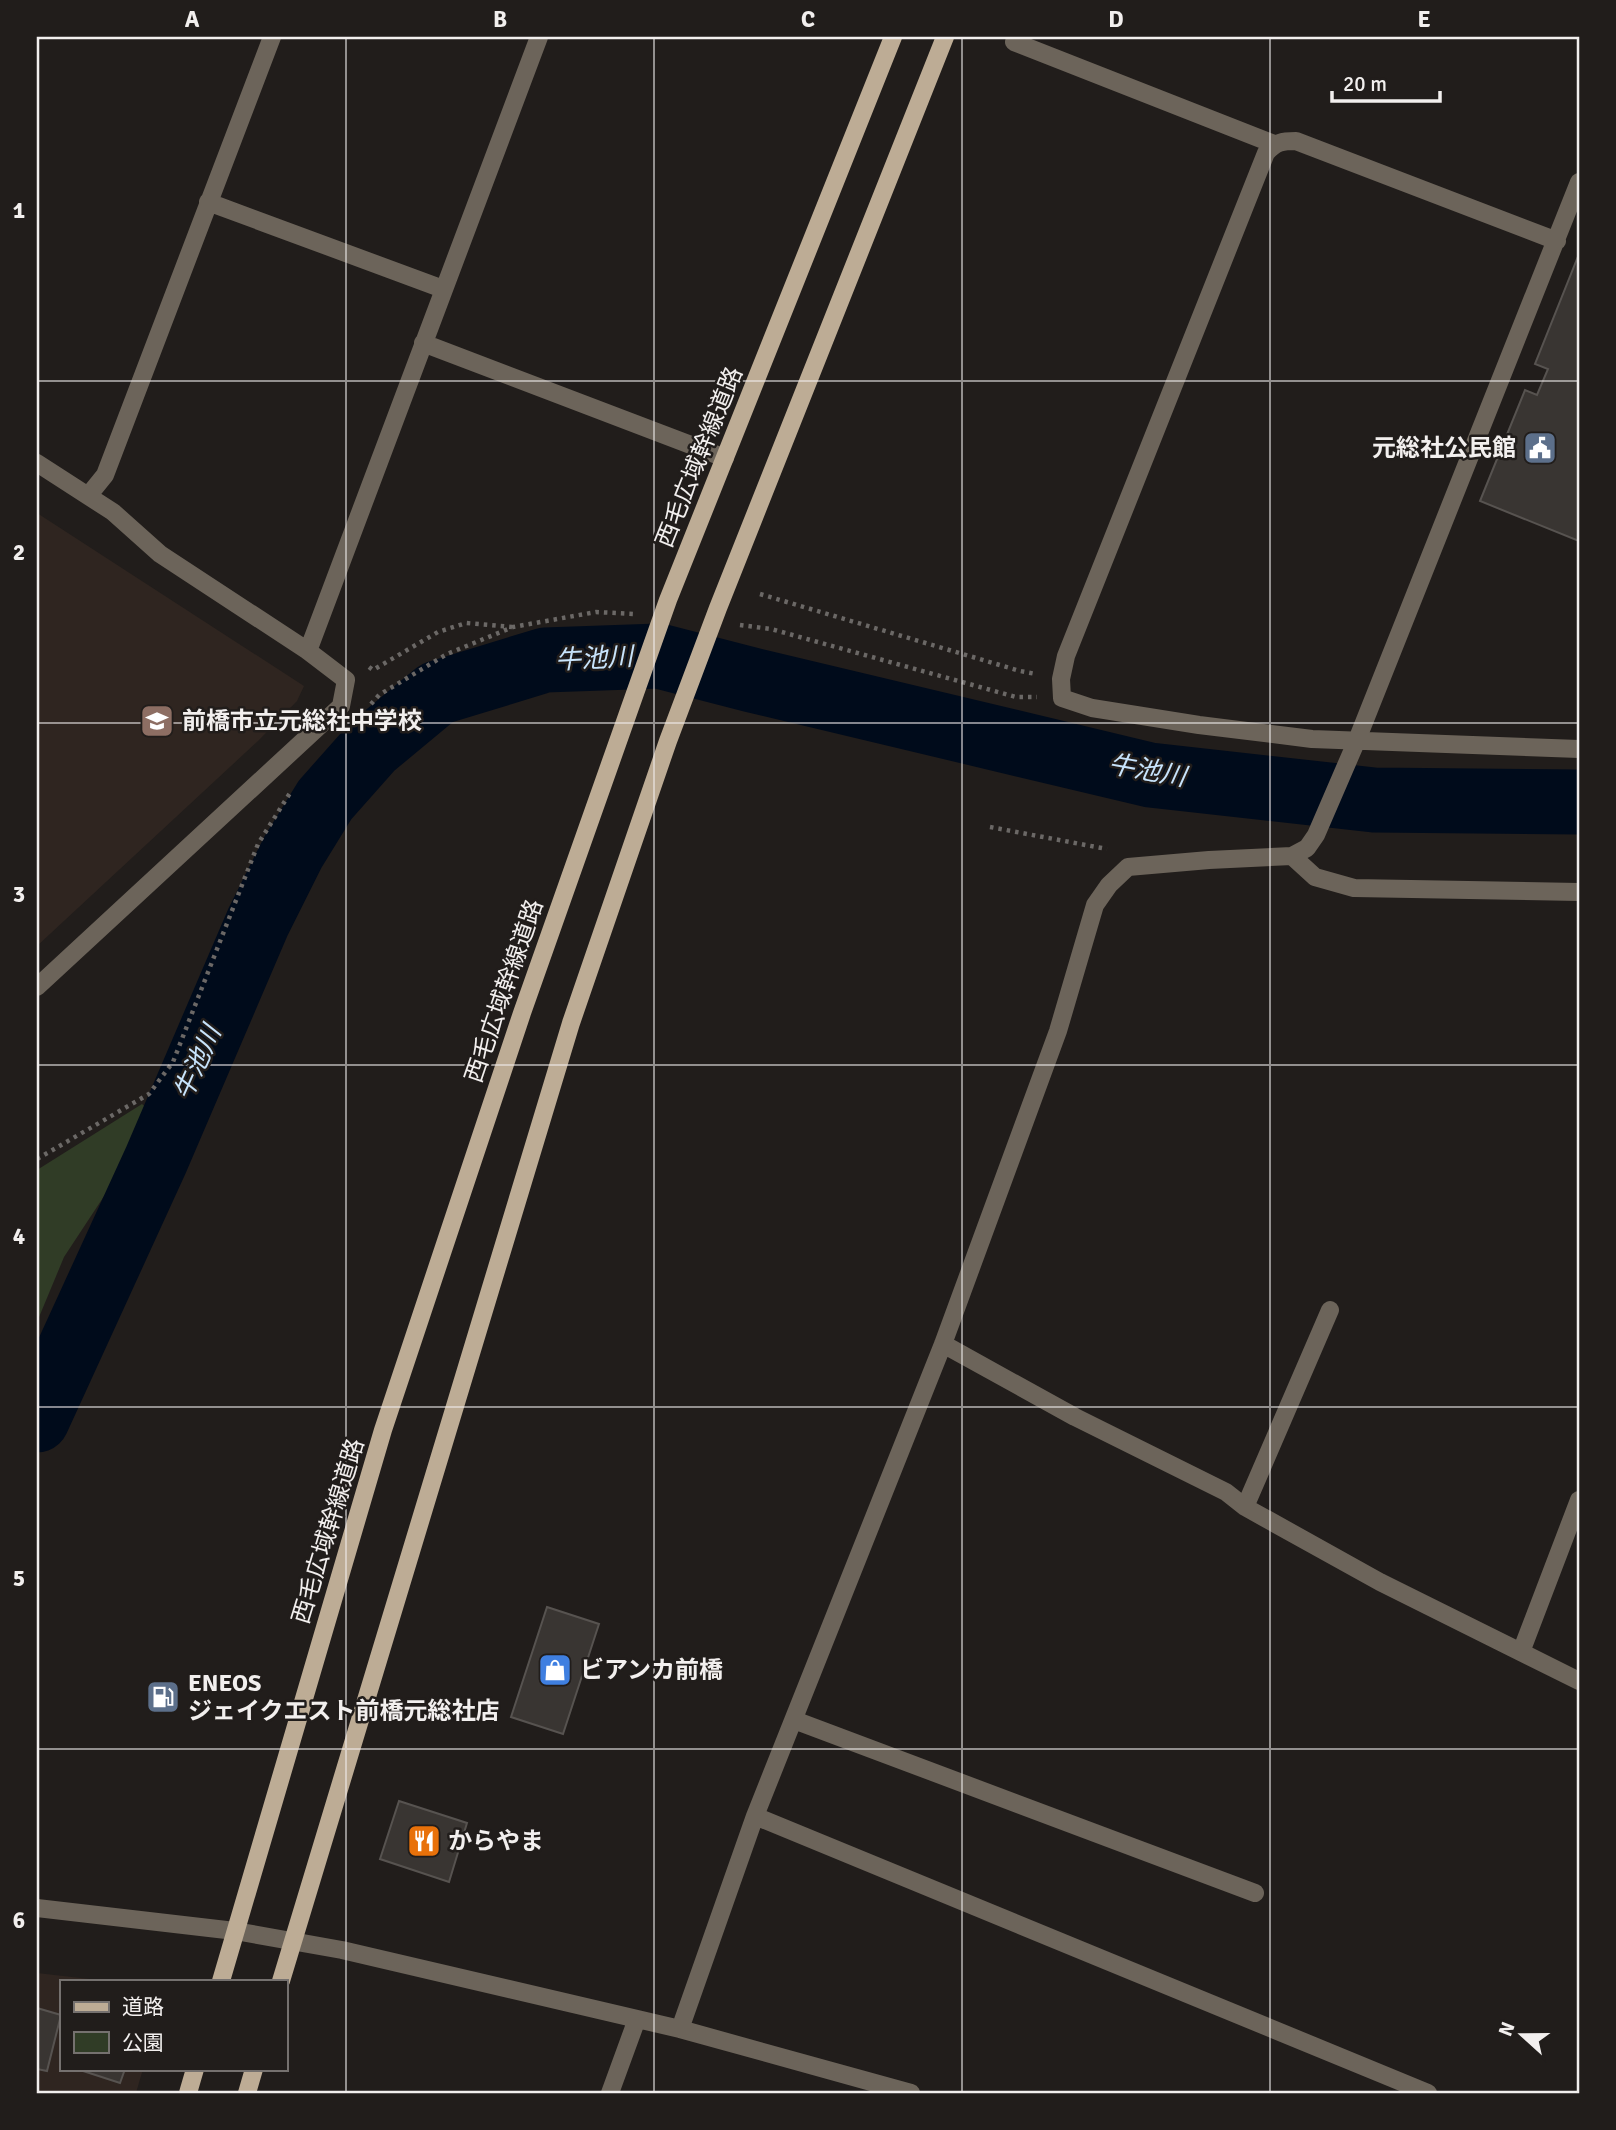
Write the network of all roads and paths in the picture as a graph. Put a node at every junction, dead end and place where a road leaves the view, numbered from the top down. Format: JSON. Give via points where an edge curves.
{"nodes":[{"id":1,"x":272,"y":37,"type":"edge"},
{"id":2,"x":539,"y":37,"type":"edge"},
{"id":3,"x":893,"y":37,"type":"edge"},
{"id":4,"x":945,"y":37,"type":"edge"},
{"id":5,"x":1014,"y":42,"type":"dead end"},
{"id":6,"x":1274,"y":144,"type":"junction"},
{"id":7,"x":1579,"y":182,"type":"edge"},
{"id":8,"x":208,"y":202,"type":"junction"},
{"id":9,"x":1557,"y":240,"type":"junction"},
{"id":10,"x":443,"y":289,"type":"junction"},
{"id":11,"x":423,"y":343,"type":"junction"},
{"id":12,"x":725,"y":458,"type":"junction"},
{"id":13,"x":37,"y":463,"type":"edge"},
{"id":14,"x":88,"y":496,"type":"junction"},
{"id":15,"x":760,"y":594,"type":"dead end"},
{"id":16,"x":646,"y":614,"type":"dead end"},
{"id":17,"x":734,"y":624,"type":"dead end"},
{"id":18,"x":513,"y":627,"type":"junction"},
{"id":19,"x":309,"y":651,"type":"junction"},
{"id":20,"x":363,"y":663,"type":"dead end"},
{"id":21,"x":1061,"y":679,"type":"junction"},
{"id":22,"x":1062,"y":698,"type":"junction"},
{"id":23,"x":370,"y":705,"type":"dead end"},
{"id":24,"x":1357,"y":740,"type":"junction"},
{"id":25,"x":1579,"y":748,"type":"edge"},
{"id":26,"x":291,"y":792,"type":"dead end"},
{"id":27,"x":990,"y":827,"type":"dead end"},
{"id":28,"x":1292,"y":856,"type":"junction"},
{"id":29,"x":1128,"y":867,"type":"junction"},
{"id":30,"x":1579,"y":892,"type":"edge"},
{"id":31,"x":37,"y":988,"type":"edge"},
{"id":32,"x":37,"y":1159,"type":"edge"},
{"id":33,"x":1330,"y":1310,"type":"dead end"},
{"id":34,"x":943,"y":1344,"type":"junction"},
{"id":35,"x":1579,"y":1500,"type":"edge"},
{"id":36,"x":1245,"y":1507,"type":"junction"},
{"id":37,"x":1521,"y":1652,"type":"junction"},
{"id":38,"x":1579,"y":1681,"type":"edge"},
{"id":39,"x":794,"y":1720,"type":"junction"},
{"id":40,"x":755,"y":1816,"type":"junction"},
{"id":41,"x":1255,"y":1893,"type":"dead end"},
{"id":42,"x":37,"y":1908,"type":"edge"},
{"id":43,"x":235,"y":1931,"type":"junction"},
{"id":44,"x":293,"y":1941,"type":"junction"},
{"id":45,"x":221,"y":1980,"type":"edge"},
{"id":46,"x":281,"y":1980,"type":"edge"},
{"id":47,"x":637,"y":2019,"type":"junction"},
{"id":48,"x":680,"y":2029,"type":"junction"},
{"id":49,"x":195,"y":2070,"type":"edge"},
{"id":50,"x":254,"y":2070,"type":"edge"},
{"id":51,"x":188,"y":2093,"type":"edge"},
{"id":52,"x":247,"y":2093,"type":"edge"},
{"id":53,"x":610,"y":2093,"type":"edge"},
{"id":54,"x":911,"y":2093,"type":"edge"},
{"id":55,"x":1428,"y":2093,"type":"edge"}],
"edges":[{"from":1,"to":8,"type":"street"},
{"from":2,"to":10,"type":"street"},
{"from":3,"to":12,"type":"main road","name":"西毛広域幹線道路"},
{"from":4,"to":44,"type":"main road","via":[[718,608],[571,1023]]},
{"from":5,"to":6,"type":"street"},
{"from":6,"to":9,"type":"street","via":[[1296,141]]},
{"from":6,"to":21,"type":"street","via":[[1266,153],[1066,656]]},
{"from":7,"to":9,"type":"street"},
{"from":8,"to":10,"type":"street"},
{"from":8,"to":14,"type":"street","via":[[105,475]]},
{"from":9,"to":24,"type":"street"},
{"from":10,"to":11,"type":"street"},
{"from":11,"to":12,"type":"street"},
{"from":11,"to":19,"type":"street"},
{"from":12,"to":43,"type":"main road","name":"西毛広域幹線道路","via":[[668,600],[522,1013],[388,1417]]},
{"from":13,"to":14,"type":"street"},
{"from":14,"to":19,"type":"street","via":[[160,554]]},
{"from":15,"to":21,"type":"path"},
{"from":16,"to":18,"type":"path","via":[[596,611]]},
{"from":17,"to":22,"type":"path","via":[[771,629],[1016,697]]},
{"from":18,"to":20,"type":"path","via":[[466,623],[438,632],[373,670]]},
{"from":18,"to":23,"type":"path","via":[[447,654]]},
{"from":19,"to":31,"type":"street","via":[[346,680],[341,706]]},
{"from":21,"to":22,"type":"street"},
{"from":22,"to":24,"type":"street","via":[[1092,708],[1199,726]]},
{"from":24,"to":25,"type":"street"},
{"from":24,"to":28,"type":"street","via":[[1316,835],[1307,848]]},
{"from":26,"to":32,"type":"path","via":[[258,844],[173,1062],[149,1094]]},
{"from":27,"to":29,"type":"path","via":[[1111,850]]},
{"from":28,"to":29,"type":"street"},
{"from":28,"to":30,"type":"street","via":[[1315,877],[1354,888]]},
{"from":29,"to":34,"type":"street","via":[[1095,905],[1058,1031]]},
{"from":33,"to":36,"type":"street"},
{"from":34,"to":36,"type":"street","via":[[1075,1417],[1226,1492]]},
{"from":34,"to":39,"type":"street"},
{"from":35,"to":37,"type":"street"},
{"from":36,"to":37,"type":"street","via":[[1380,1583]]},
{"from":37,"to":38,"type":"street"},
{"from":39,"to":40,"type":"street"},
{"from":39,"to":41,"type":"street"},
{"from":40,"to":48,"type":"street"},
{"from":40,"to":55,"type":"street"},
{"from":42,"to":43,"type":"street"},
{"from":43,"to":44,"type":"street"},
{"from":43,"to":45,"type":"main road","name":"西毛広域幹線道路"},
{"from":44,"to":46,"type":"main road"},
{"from":44,"to":47,"type":"street"},
{"from":47,"to":48,"type":"street"},
{"from":47,"to":53,"type":"street"},
{"from":48,"to":54,"type":"street"},
{"from":49,"to":51,"type":"main road"},
{"from":50,"to":52,"type":"main road"}]}
